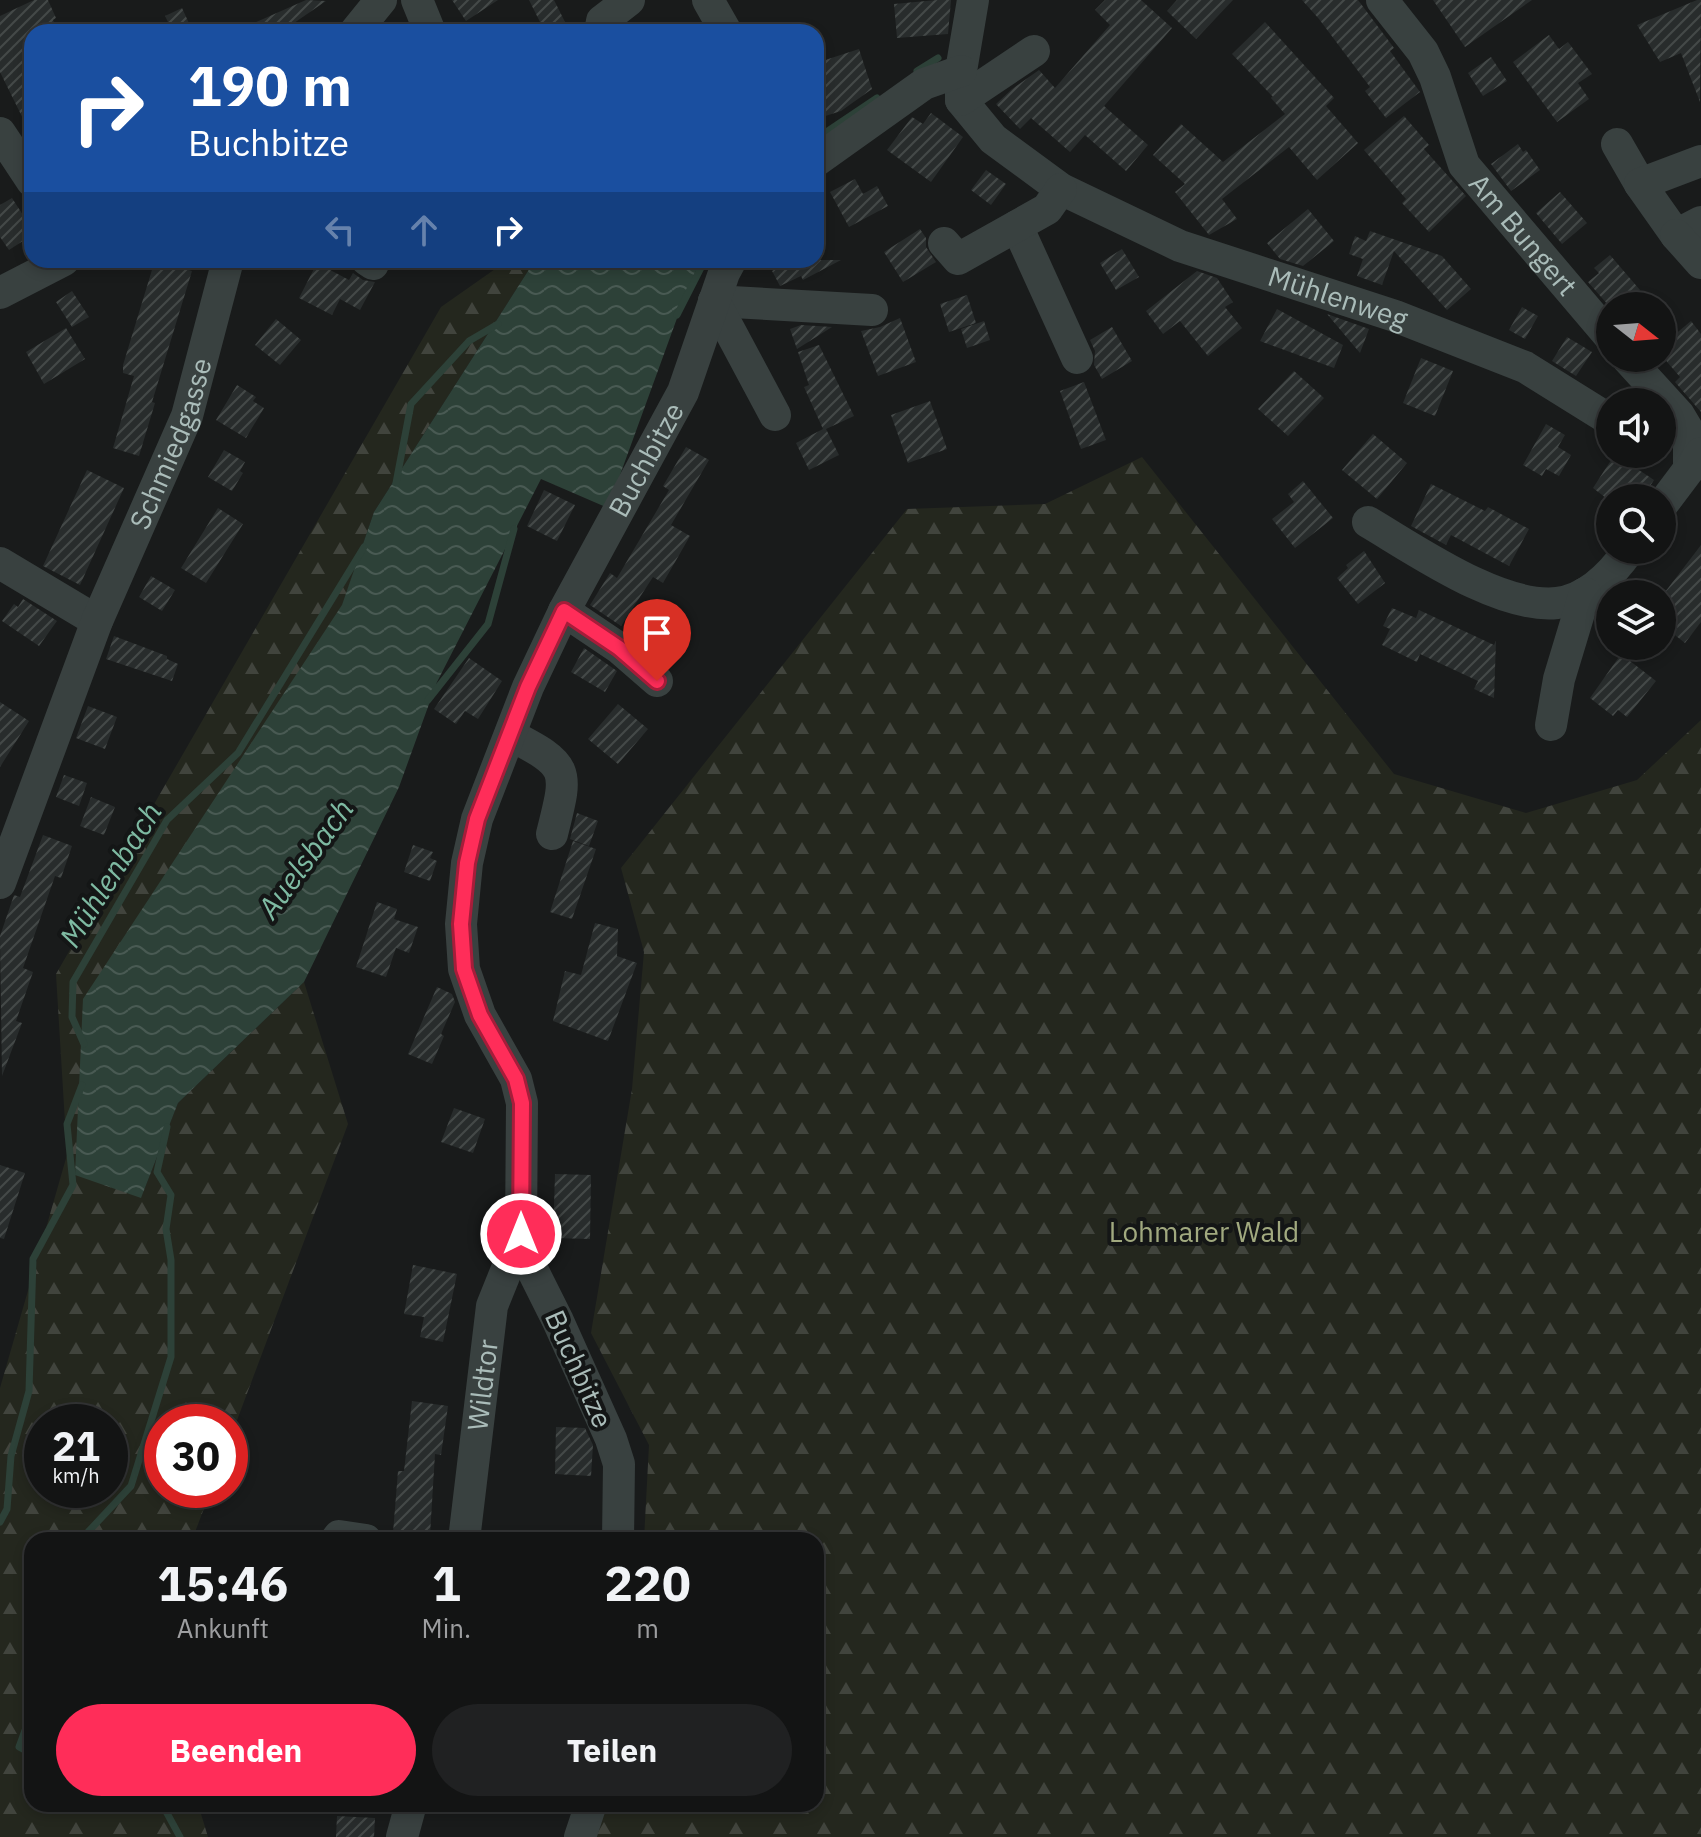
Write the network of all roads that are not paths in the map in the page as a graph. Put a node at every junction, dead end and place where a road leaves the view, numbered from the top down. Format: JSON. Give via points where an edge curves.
{"nodes":[{"id":1,"x":381,"y":0,"type":"edge"},
{"id":2,"x":417,"y":0,"type":"edge"},
{"id":3,"x":629,"y":0,"type":"edge"},
{"id":4,"x":708,"y":0,"type":"edge"},
{"id":5,"x":973,"y":0,"type":"edge"},
{"id":6,"x":1382,"y":0,"type":"edge"},
{"id":7,"x":362,"y":24,"type":"edge"},
{"id":8,"x":427,"y":24,"type":"edge"},
{"id":9,"x":601,"y":24,"type":"edge"},
{"id":10,"x":722,"y":24,"type":"edge"},
{"id":11,"x":1034,"y":51,"type":"dead end"},
{"id":12,"x":961,"y":85,"type":"junction"},
{"id":13,"x":0,"y":133,"type":"edge"},
{"id":14,"x":1617,"y":144,"type":"dead end"},
{"id":15,"x":824,"y":155,"type":"edge"},
{"id":16,"x":1701,"y":161,"type":"edge"},
{"id":17,"x":24,"y":169,"type":"edge"},
{"id":18,"x":1640,"y":184,"type":"junction"},
{"id":19,"x":1061,"y":189,"type":"junction"},
{"id":20,"x":1017,"y":226,"type":"junction"},
{"id":21,"x":1689,"y":228,"type":"edge"},
{"id":22,"x":944,"y":243,"type":"dead end"},
{"id":23,"x":1701,"y":263,"type":"edge"},
{"id":24,"x":48,"y":268,"type":"edge"},
{"id":25,"x":226,"y":268,"type":"edge"},
{"id":26,"x":728,"y":268,"type":"edge"},
{"id":27,"x":0,"y":293,"type":"edge"},
{"id":28,"x":714,"y":301,"type":"junction"},
{"id":29,"x":872,"y":310,"type":"dead end"},
{"id":30,"x":1596,"y":321,"type":"edge"},
{"id":31,"x":1077,"y":358,"type":"dead end"},
{"id":32,"x":1640,"y":372,"type":"edge"},
{"id":33,"x":1596,"y":411,"type":"edge"},
{"id":34,"x":775,"y":415,"type":"dead end"},
{"id":35,"x":1688,"y":462,"type":"edge"},
{"id":36,"x":1675,"y":484,"type":"edge"},
{"id":37,"x":1368,"y":522,"type":"dead end"},
{"id":38,"x":0,"y":563,"type":"edge"},
{"id":39,"x":1619,"y":564,"type":"edge"},
{"id":40,"x":1585,"y":593,"type":"junction"},
{"id":41,"x":564,"y":611,"type":"junction"},
{"id":42,"x":97,"y":621,"type":"junction"},
{"id":43,"x":657,"y":681,"type":"dead end"},
{"id":44,"x":1551,"y":725,"type":"dead end"},
{"id":45,"x":510,"y":735,"type":"junction"},
{"id":46,"x":552,"y":834,"type":"dead end"},
{"id":47,"x":0,"y":883,"type":"edge"},
{"id":48,"x":521,"y":1234,"type":"junction"},
{"id":49,"x":465,"y":1532,"type":"edge"},
{"id":50,"x":618,"y":1532,"type":"edge"},
{"id":51,"x":409,"y":1812,"type":"edge"},
{"id":52,"x":588,"y":1812,"type":"edge"},
{"id":53,"x":402,"y":1837,"type":"edge"},
{"id":54,"x":580,"y":1837,"type":"edge"}],
"edges":[{"from":1,"to":7,"type":"street"},
{"from":2,"to":8,"type":"street"},
{"from":3,"to":9,"type":"street"},
{"from":4,"to":10,"type":"street"},
{"from":5,"to":12,"type":"street"},
{"from":6,"to":30,"type":"street","name":"Am Bungert","via":[[1423,52],[1464,165]]},
{"from":11,"to":12,"type":"street"},
{"from":12,"to":15,"type":"street","via":[[924,84]]},
{"from":12,"to":19,"type":"street","name":"Mühlenweg","via":[[993,139]]},
{"from":13,"to":17,"type":"street"},
{"from":14,"to":18,"type":"street"},
{"from":16,"to":18,"type":"street"},
{"from":18,"to":21,"type":"street"},
{"from":19,"to":20,"type":"street","via":[[1047,209]]},
{"from":19,"to":33,"type":"street","name":"Mühlenweg","via":[[1180,246],[1395,316],[1525,367]]},
{"from":20,"to":22,"type":"street","via":[[958,259]]},
{"from":20,"to":31,"type":"street"},
{"from":21,"to":23,"type":"street"},
{"from":24,"to":27,"type":"street"},
{"from":25,"to":42,"type":"street","name":"Schmiedgasse","via":[[187,416]]},
{"from":26,"to":28,"type":"street","name":"Buchbitze"},
{"from":28,"to":29,"type":"street"},
{"from":28,"to":34,"type":"street"},
{"from":28,"to":41,"type":"street","name":"Buchbitze","via":[[683,392]]},
{"from":32,"to":35,"type":"street","via":[[1689,432]]},
{"from":35,"to":36,"type":"street"},
{"from":37,"to":40,"type":"street","via":[[1445,568],[1526,602],[1559,603]]},
{"from":38,"to":42,"type":"street"},
{"from":39,"to":40,"type":"street"},
{"from":40,"to":44,"type":"street"},
{"from":41,"to":43,"type":"street"},
{"from":41,"to":45,"type":"street","name":"Buchbitze"},
{"from":42,"to":47,"type":"street","name":"Schmiedgasse"},
{"from":45,"to":46,"type":"street","via":[[548,754],[563,774]]},
{"from":45,"to":48,"type":"street","name":"Buchbitze","via":[[477,819],[461,924],[464,969],[480,1015],[516,1079],[522,1103]]},
{"from":48,"to":49,"type":"street","name":"Wildtor","via":[[492,1306]]},
{"from":48,"to":50,"type":"street","name":"Buchbitze","via":[[524,1253],[619,1464]]},
{"from":51,"to":53,"type":"street"},
{"from":52,"to":54,"type":"street"}]}
